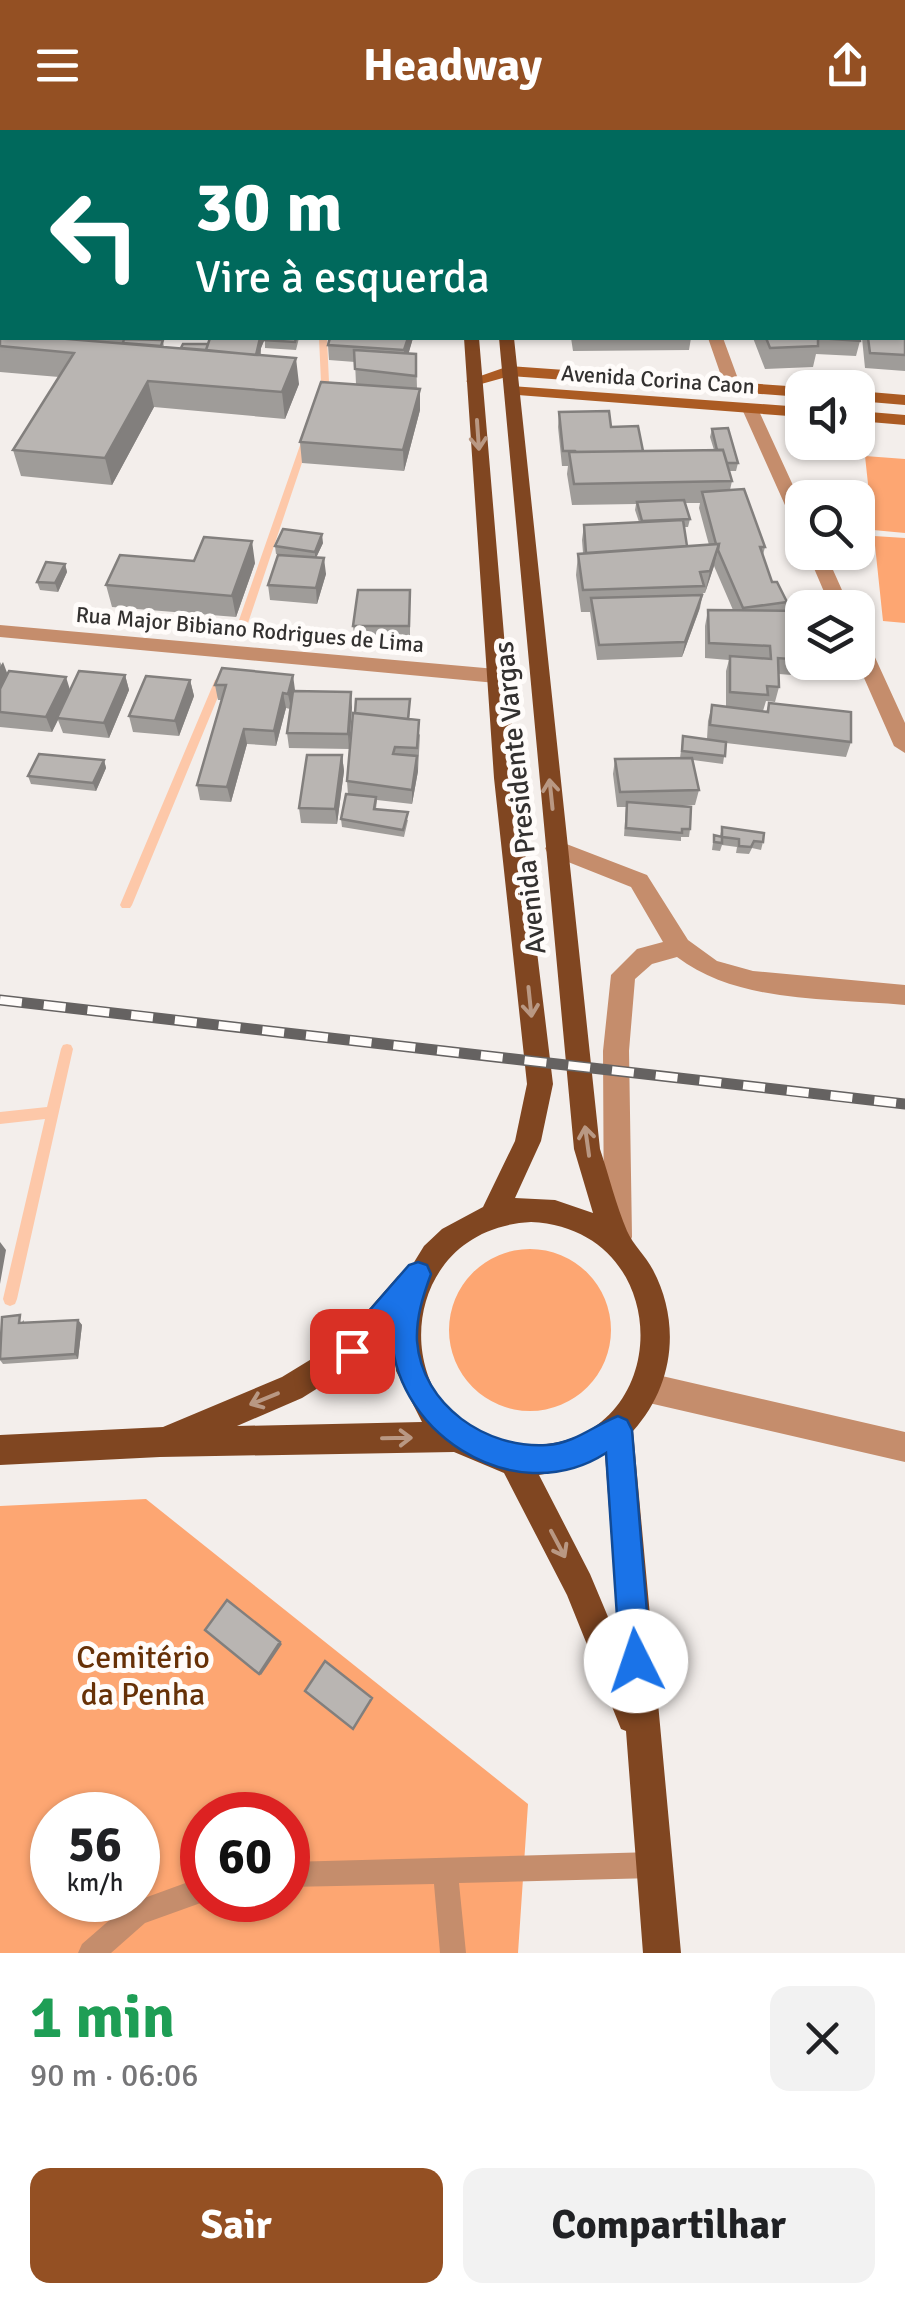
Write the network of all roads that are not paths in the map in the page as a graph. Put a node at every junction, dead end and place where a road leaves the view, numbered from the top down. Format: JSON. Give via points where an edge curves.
{"nodes":[{"id":1,"x":471,"y":340,"type":"edge"},
{"id":2,"x":506,"y":340,"type":"edge"},
{"id":3,"x":716,"y":340,"type":"edge"},
{"id":4,"x":474,"y":381,"type":"junction"},
{"id":5,"x":510,"y":381,"type":"junction"},
{"id":6,"x":733,"y":388,"type":"junction"},
{"id":7,"x":785,"y":391,"type":"edge"},
{"id":8,"x":875,"y":397,"type":"edge"},
{"id":9,"x":905,"y":400,"type":"edge"},
{"id":10,"x":750,"y":408,"type":"junction"},
{"id":11,"x":785,"y":411,"type":"edge"},
{"id":12,"x":875,"y":417,"type":"edge"},
{"id":13,"x":905,"y":420,"type":"edge"},
{"id":14,"x":785,"y":485,"type":"edge"},
{"id":15,"x":0,"y":631,"type":"edge"},
{"id":16,"x":496,"y":676,"type":"junction"},
{"id":17,"x":875,"y":680,"type":"edge"},
{"id":18,"x":905,"y":746,"type":"edge"},
{"id":19,"x":556,"y":848,"type":"junction"},
{"id":20,"x":680,"y":947,"type":"junction"},
{"id":21,"x":905,"y":995,"type":"edge"},
{"id":22,"x":493,"y":1215,"type":"junction"},
{"id":23,"x":618,"y":1247,"type":"junction"},
{"id":24,"x":418,"y":1274,"type":"junction"},
{"id":25,"x":649,"y":1388,"type":"junction"},
{"id":26,"x":618,"y":1430,"type":"junction"},
{"id":27,"x":460,"y":1437,"type":"junction"},
{"id":28,"x":160,"y":1442,"type":"junction"},
{"id":29,"x":905,"y":1447,"type":"edge"},
{"id":30,"x":0,"y":1450,"type":"edge"},
{"id":31,"x":513,"y":1458,"type":"junction"},
{"id":32,"x":642,"y":1740,"type":"junction"},
{"id":33,"x":654,"y":1865,"type":"junction"},
{"id":34,"x":445,"y":1870,"type":"junction"},
{"id":35,"x":310,"y":1874,"type":"edge"},
{"id":36,"x":180,"y":1898,"type":"edge"},
{"id":37,"x":91,"y":1953,"type":"edge"},
{"id":38,"x":453,"y":1953,"type":"edge"},
{"id":39,"x":662,"y":1953,"type":"edge"}],
"edges":[{"from":1,"to":4,"type":"main road","name":"Avenida Presidente Vargas"},
{"from":2,"to":5,"type":"main road","name":"Avenida Presidente Vargas"},
{"from":3,"to":6,"type":"street"},
{"from":4,"to":5,"type":"main road","name":"Avenida Corina Caon"},
{"from":4,"to":16,"type":"main road","name":"Avenida Presidente Vargas","one_way":true},
{"from":5,"to":6,"type":"main road","name":"Avenida Corina Caon"},
{"from":5,"to":10,"type":"main road","name":"Avenida Corina Caon"},
{"from":19,"to":5,"type":"main road","name":"Avenida Presidente Vargas","one_way":true},
{"from":6,"to":7,"type":"main road","name":"Avenida Corina Caon"},
{"from":8,"to":9,"type":"main road"},
{"from":10,"to":11,"type":"main road","name":"Avenida Corina Caon"},
{"from":10,"to":14,"type":"street"},
{"from":12,"to":13,"type":"main road"},
{"from":15,"to":16,"type":"street","name":"Rua Major Bibiano Rodrigues de Lima"},
{"from":16,"to":22,"type":"main road","name":"Avenida Presidente Vargas","one_way":true,"via":[[540,1084],[528,1141]]},
{"from":17,"to":18,"type":"street"},
{"from":19,"to":20,"type":"street","via":[[639,881]]},
{"from":23,"to":19,"type":"main road","name":"Avenida Presidente Vargas","one_way":true,"via":[[587,1149]]},
{"from":20,"to":21,"type":"street","via":[[710,969],[753,982]]},
{"from":20,"to":23,"type":"street","via":[[645,956],[623,975],[616,1037]]},
{"from":22,"to":23,"type":"main road","via":[[560,1214]]},
{"from":22,"to":24,"type":"main road","via":[[450,1238]]},
{"from":23,"to":25,"type":"main road","via":[[642,1276],[656,1312],[658,1350]]},
{"from":24,"to":27,"type":"main road","via":[[406,1306],[404,1342],[413,1378],[432,1410]]},
{"from":24,"to":28,"type":"main road","one_way":true,"via":[[352,1351],[292,1388]]},
{"from":25,"to":26,"type":"main road"},
{"from":25,"to":29,"type":"street"},
{"from":26,"to":31,"type":"main road","via":[[587,1449]]},
{"from":26,"to":32,"type":"main road"},
{"from":28,"to":27,"type":"main road","one_way":true},
{"from":27,"to":31,"type":"main road"},
{"from":28,"to":30,"type":"main road"},
{"from":31,"to":32,"type":"main road","one_way":true,"via":[[579,1584]]},
{"from":32,"to":33,"type":"main road"},
{"from":33,"to":34,"type":"lane"},
{"from":33,"to":39,"type":"main road"},
{"from":34,"to":35,"type":"lane"},
{"from":34,"to":38,"type":"lane"},
{"from":36,"to":37,"type":"lane","via":[[137,1913]]}]}
